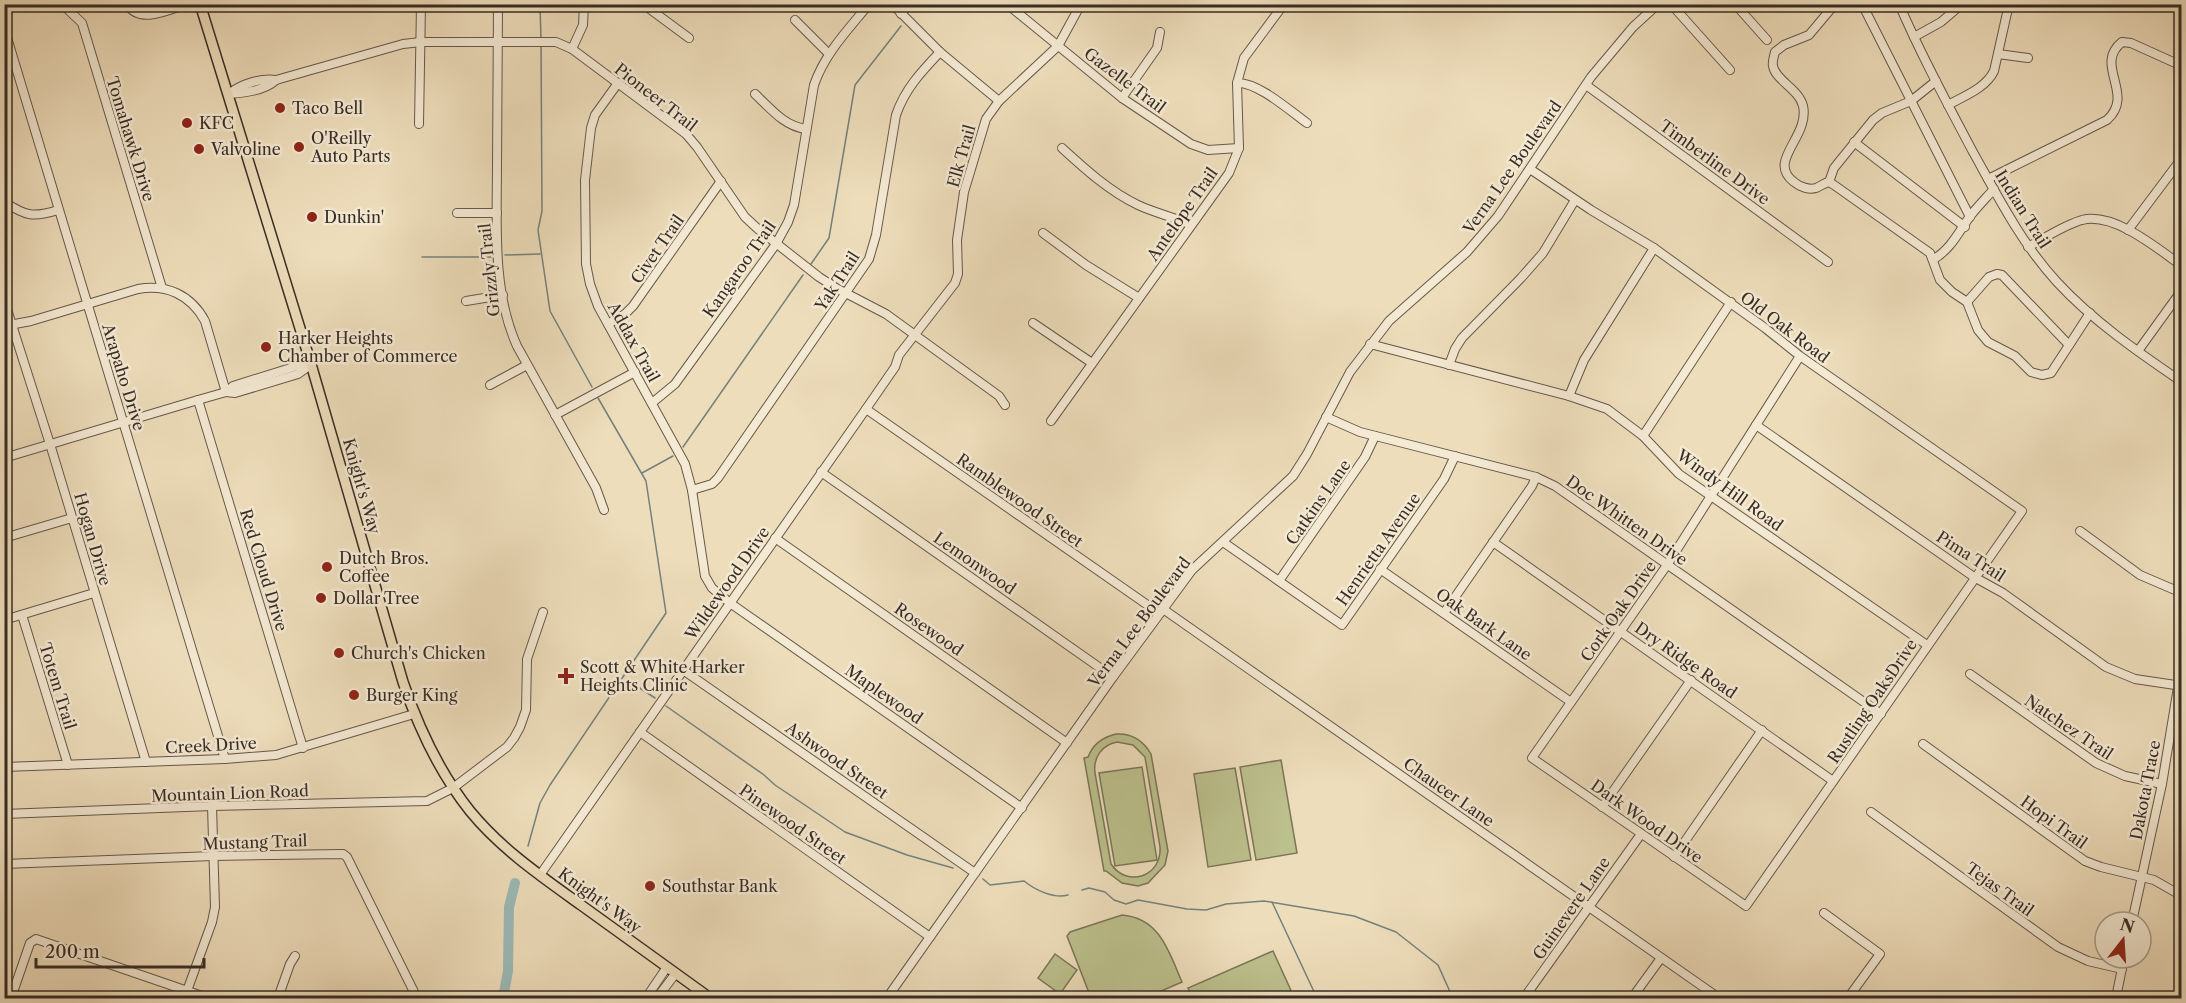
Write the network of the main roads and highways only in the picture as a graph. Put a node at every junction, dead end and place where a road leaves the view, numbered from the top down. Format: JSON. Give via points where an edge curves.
{"nodes":[{"id":1,"x":200,"y":4,"type":"edge"},
{"id":2,"x":710,"y":999,"type":"edge"}],
"edges":[{"from":1,"to":2,"type":"main road","name":"Knight's Way","via":[[311,364],[403,682],[433,754],[453,788],[515,856]]}]}
